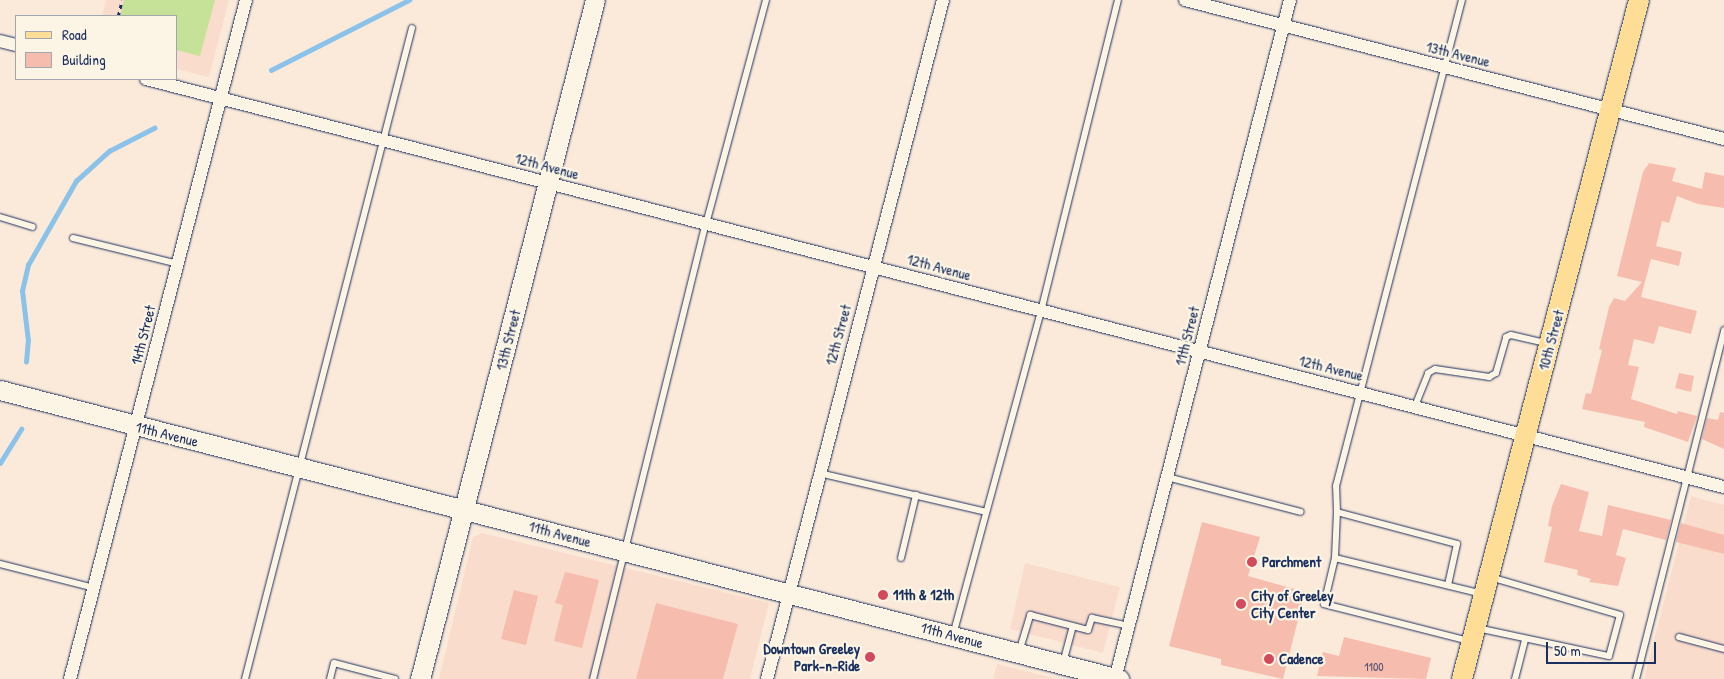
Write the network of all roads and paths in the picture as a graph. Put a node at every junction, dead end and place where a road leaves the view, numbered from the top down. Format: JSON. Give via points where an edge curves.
{"nodes":[{"id":1,"x":122,"y":0,"type":"edge"},
{"id":2,"x":246,"y":0,"type":"edge"},
{"id":3,"x":595,"y":0,"type":"edge"},
{"id":4,"x":766,"y":0,"type":"edge"},
{"id":5,"x":942,"y":0,"type":"edge"},
{"id":6,"x":1118,"y":0,"type":"edge"},
{"id":7,"x":1185,"y":0,"type":"edge"},
{"id":8,"x":1290,"y":0,"type":"edge"},
{"id":9,"x":1462,"y":0,"type":"edge"},
{"id":10,"x":1639,"y":0,"type":"edge"},
{"id":11,"x":118,"y":15,"type":"edge"},
{"id":12,"x":1283,"y":25,"type":"junction"},
{"id":13,"x":412,"y":28,"type":"dead end"},
{"id":14,"x":0,"y":41,"type":"edge"},
{"id":15,"x":15,"y":45,"type":"edge"},
{"id":16,"x":1445,"y":67,"type":"junction"},
{"id":17,"x":150,"y":80,"type":"edge"},
{"id":18,"x":221,"y":98,"type":"junction"},
{"id":19,"x":1612,"y":109,"type":"junction"},
{"id":20,"x":1724,"y":139,"type":"edge"},
{"id":21,"x":382,"y":140,"type":"junction"},
{"id":22,"x":548,"y":183,"type":"junction"},
{"id":23,"x":0,"y":217,"type":"edge"},
{"id":24,"x":706,"y":224,"type":"junction"},
{"id":25,"x":33,"y":227,"type":"dead end"},
{"id":26,"x":73,"y":238,"type":"dead end"},
{"id":27,"x":178,"y":264,"type":"junction"},
{"id":28,"x":873,"y":267,"type":"junction"},
{"id":29,"x":1041,"y":311,"type":"junction"},
{"id":30,"x":1724,"y":330,"type":"edge"},
{"id":31,"x":1550,"y":343,"type":"junction"},
{"id":32,"x":1200,"y":351,"type":"junction"},
{"id":33,"x":0,"y":390,"type":"edge"},
{"id":34,"x":1360,"y":392,"type":"junction"},
{"id":35,"x":1415,"y":406,"type":"junction"},
{"id":36,"x":136,"y":426,"type":"junction"},
{"id":37,"x":1526,"y":435,"type":"junction"},
{"id":38,"x":297,"y":466,"type":"junction"},
{"id":39,"x":819,"y":473,"type":"junction"},
{"id":40,"x":1167,"y":477,"type":"junction"},
{"id":41,"x":1689,"y":478,"type":"junction"},
{"id":42,"x":1724,"y":487,"type":"edge"},
{"id":43,"x":916,"y":495,"type":"junction"},
{"id":44,"x":464,"y":509,"type":"junction"},
{"id":45,"x":986,"y":512,"type":"junction"},
{"id":46,"x":1302,"y":512,"type":"dead end"},
{"id":47,"x":1337,"y":512,"type":"junction"},
{"id":48,"x":627,"y":551,"type":"junction"},
{"id":49,"x":901,"y":558,"type":"dead end"},
{"id":50,"x":1335,"y":558,"type":"junction"},
{"id":51,"x":0,"y":564,"type":"edge"},
{"id":52,"x":1448,"y":584,"type":"junction"},
{"id":53,"x":1487,"y":585,"type":"junction"},
{"id":54,"x":94,"y":588,"type":"junction"},
{"id":55,"x":788,"y":593,"type":"junction"},
{"id":56,"x":1073,"y":626,"type":"junction"},
{"id":57,"x":1129,"y":626,"type":"junction"},
{"id":58,"x":1474,"y":635,"type":"junction"},
{"id":59,"x":953,"y":636,"type":"junction"},
{"id":60,"x":1679,"y":637,"type":"dead end"},
{"id":61,"x":1525,"y":640,"type":"junction"},
{"id":62,"x":1724,"y":650,"type":"edge"},
{"id":63,"x":1019,"y":653,"type":"junction"},
{"id":64,"x":1063,"y":664,"type":"junction"},
{"id":65,"x":70,"y":679,"type":"edge"},
{"id":66,"x":244,"y":679,"type":"edge"},
{"id":67,"x":330,"y":679,"type":"edge"},
{"id":68,"x":396,"y":679,"type":"edge"},
{"id":69,"x":420,"y":679,"type":"edge"},
{"id":70,"x":593,"y":679,"type":"edge"},
{"id":71,"x":767,"y":679,"type":"edge"},
{"id":72,"x":1116,"y":679,"type":"edge"},
{"id":73,"x":1462,"y":679,"type":"edge"},
{"id":74,"x":1515,"y":679,"type":"edge"},
{"id":75,"x":1636,"y":679,"type":"edge"}],
"edges":[{"from":1,"to":11,"type":"path"},
{"from":2,"to":18,"type":"street","name":"14th Street"},
{"from":3,"to":22,"type":"main road","name":"13th Street"},
{"from":4,"to":24,"type":"lane"},
{"from":5,"to":28,"type":"street","name":"12th Street"},
{"from":6,"to":29,"type":"lane"},
{"from":7,"to":12,"type":"street","name":"13th Avenue"},
{"from":8,"to":12,"type":"street","name":"11th Street"},
{"from":9,"to":16,"type":"lane"},
{"from":10,"to":19,"type":"main road","name":"10th Street"},
{"from":12,"to":16,"type":"street","name":"13th Avenue"},
{"from":12,"to":32,"type":"street","name":"11th Street"},
{"from":13,"to":21,"type":"lane"},
{"from":14,"to":15,"type":"street"},
{"from":16,"to":19,"type":"street","name":"13th Avenue"},
{"from":16,"to":34,"type":"lane"},
{"from":17,"to":18,"type":"street","name":"12th Avenue"},
{"from":18,"to":21,"type":"street","name":"12th Avenue"},
{"from":18,"to":27,"type":"street","name":"14th Street"},
{"from":19,"to":20,"type":"street","name":"13th Avenue"},
{"from":19,"to":31,"type":"main road","name":"10th Street"},
{"from":21,"to":22,"type":"street","name":"12th Avenue"},
{"from":21,"to":38,"type":"lane"},
{"from":22,"to":24,"type":"street","name":"12th Avenue"},
{"from":22,"to":44,"type":"main road","name":"13th Street"},
{"from":23,"to":25,"type":"lane"},
{"from":24,"to":28,"type":"street","name":"12th Avenue"},
{"from":24,"to":48,"type":"lane"},
{"from":26,"to":27,"type":"lane"},
{"from":27,"to":36,"type":"street","name":"14th Street"},
{"from":28,"to":29,"type":"street","name":"12th Avenue"},
{"from":28,"to":39,"type":"street","name":"12th Street"},
{"from":29,"to":32,"type":"street","name":"12th Avenue"},
{"from":29,"to":45,"type":"lane"},
{"from":30,"to":41,"type":"lane"},
{"from":31,"to":35,"type":"lane","via":[[1511,334],[1506,337],[1496,373],[1489,377],[1435,369],[1428,373]]},
{"from":31,"to":37,"type":"main road","name":"10th Street"},
{"from":32,"to":34,"type":"street","name":"12th Avenue"},
{"from":32,"to":40,"type":"street","name":"11th Street"},
{"from":33,"to":36,"type":"main road","name":"11th Avenue"},
{"from":34,"to":35,"type":"street","name":"12th Avenue"},
{"from":34,"to":47,"type":"lane","via":[[1336,486]]},
{"from":35,"to":37,"type":"street","name":"12th Avenue"},
{"from":36,"to":38,"type":"main road","name":"11th Avenue"},
{"from":36,"to":54,"type":"street","name":"14th Street"},
{"from":37,"to":41,"type":"street","name":"12th Avenue"},
{"from":37,"to":53,"type":"main road","name":"10th Street"},
{"from":38,"to":44,"type":"main road","name":"11th Avenue"},
{"from":38,"to":66,"type":"lane"},
{"from":39,"to":43,"type":"lane"},
{"from":39,"to":55,"type":"street","name":"12th Street"},
{"from":40,"to":46,"type":"lane"},
{"from":40,"to":57,"type":"street","name":"11th Street"},
{"from":41,"to":42,"type":"street","name":"12th Avenue"},
{"from":41,"to":75,"type":"lane"},
{"from":43,"to":45,"type":"lane"},
{"from":43,"to":49,"type":"lane"},
{"from":44,"to":48,"type":"main road","name":"11th Avenue"},
{"from":44,"to":69,"type":"main road","name":"13th Street"},
{"from":45,"to":59,"type":"lane"},
{"from":47,"to":50,"type":"lane"},
{"from":47,"to":52,"type":"lane","via":[[1457,544]]},
{"from":48,"to":55,"type":"main road","name":"11th Avenue"},
{"from":48,"to":70,"type":"lane"},
{"from":50,"to":52,"type":"lane"},
{"from":50,"to":58,"type":"lane","via":[[1324,604]]},
{"from":51,"to":54,"type":"lane"},
{"from":52,"to":53,"type":"lane"},
{"from":53,"to":58,"type":"main road","name":"10th Street"},
{"from":53,"to":61,"type":"lane","via":[[1620,615],[1609,656]]},
{"from":54,"to":65,"type":"street","name":"14th Street"},
{"from":55,"to":59,"type":"main road","name":"11th Avenue"},
{"from":55,"to":71,"type":"street","name":"12th Street"},
{"from":56,"to":57,"type":"lane","via":[[1088,630],[1092,618]]},
{"from":56,"to":63,"type":"lane","via":[[1030,615]]},
{"from":56,"to":64,"type":"lane"},
{"from":57,"to":72,"type":"street","name":"11th Street"},
{"from":58,"to":61,"type":"lane"},
{"from":58,"to":73,"type":"main road","name":"10th Street"},
{"from":59,"to":63,"type":"main road","name":"11th Avenue"},
{"from":60,"to":62,"type":"lane"},
{"from":61,"to":74,"type":"lane"},
{"from":63,"to":64,"type":"main road","name":"11th Avenue"},
{"from":64,"to":72,"type":"main road","name":"11th Avenue"},
{"from":67,"to":68,"type":"lane","via":[[334,663]]}]}
